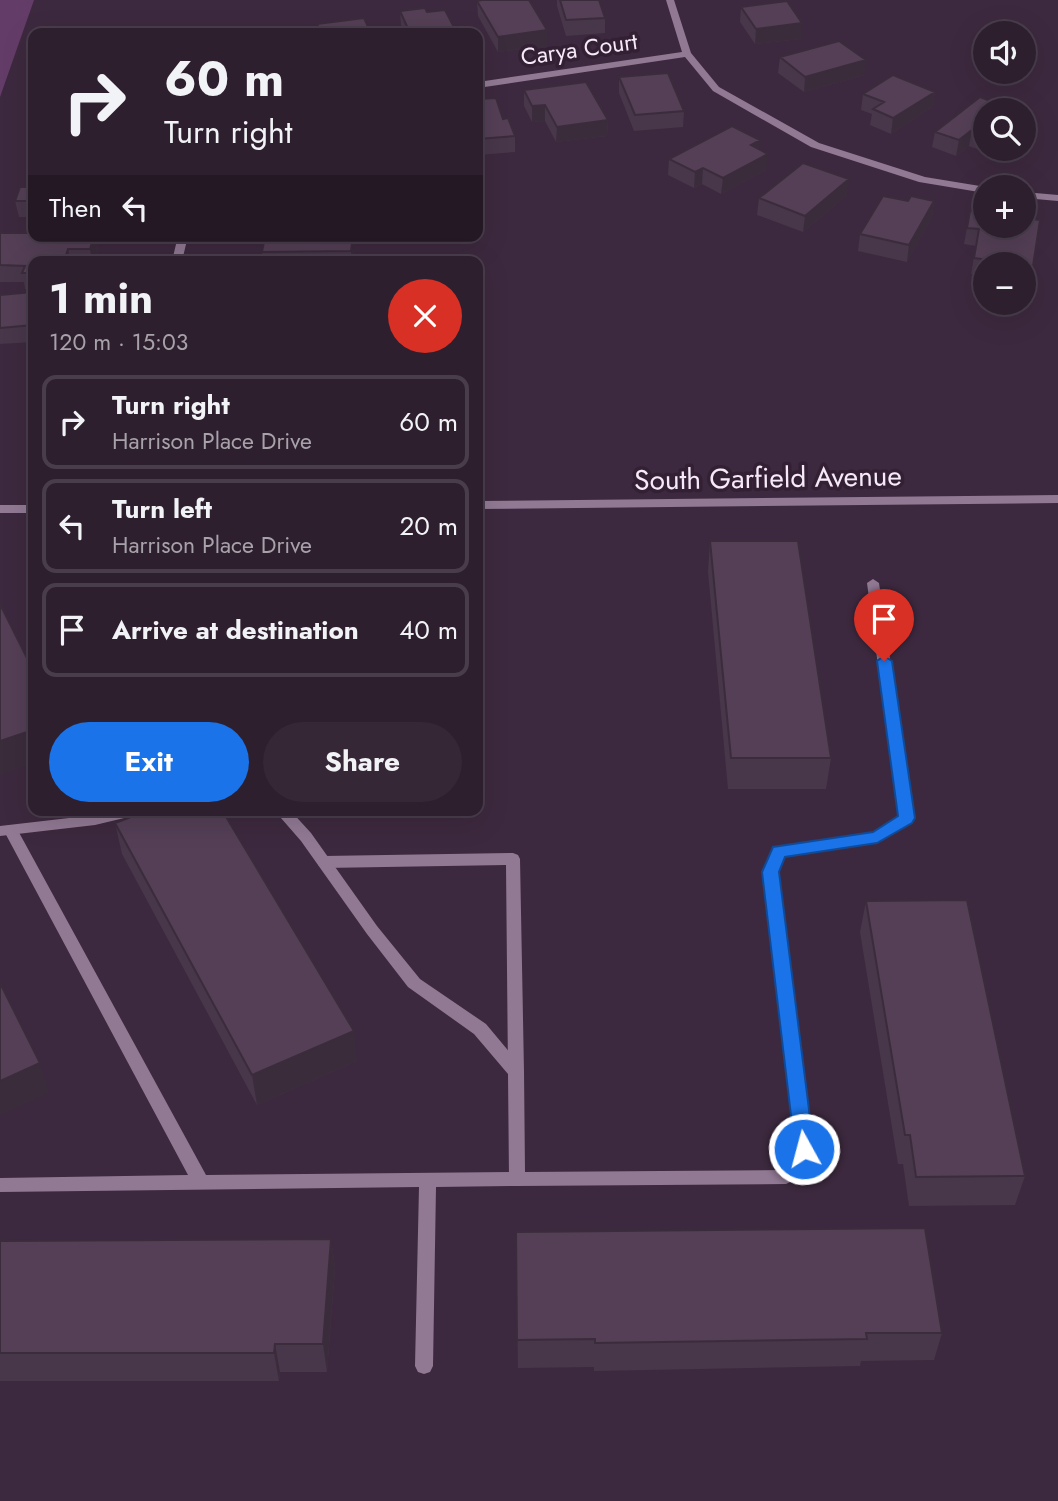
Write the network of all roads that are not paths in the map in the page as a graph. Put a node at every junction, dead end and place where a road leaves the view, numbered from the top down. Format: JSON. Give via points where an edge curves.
{"nodes":[{"id":1,"x":670,"y":0,"type":"edge"},
{"id":2,"x":687,"y":54,"type":"junction"},
{"id":3,"x":483,"y":84,"type":"edge"},
{"id":4,"x":973,"y":188,"type":"edge"},
{"id":5,"x":1036,"y":196,"type":"edge"},
{"id":6,"x":1058,"y":198,"type":"edge"},
{"id":7,"x":1058,"y":499,"type":"edge"},
{"id":8,"x":483,"y":505,"type":"edge"},
{"id":9,"x":0,"y":509,"type":"edge"},
{"id":10,"x":28,"y":509,"type":"edge"},
{"id":11,"x":873,"y":583,"type":"dead end"},
{"id":12,"x":111,"y":816,"type":"edge"},
{"id":13,"x":287,"y":816,"type":"edge"},
{"id":14,"x":5,"y":831,"type":"edge"},
{"id":15,"x":324,"y":862,"type":"junction"},
{"id":16,"x":516,"y":1072,"type":"junction"},
{"id":17,"x":517,"y":1179,"type":"junction"},
{"id":18,"x":428,"y":1180,"type":"junction"},
{"id":19,"x":201,"y":1183,"type":"junction"},
{"id":20,"x":0,"y":1185,"type":"edge"},
{"id":21,"x":424,"y":1366,"type":"dead end"}],
"edges":[{"from":1,"to":2,"type":"street"},
{"from":2,"to":3,"type":"street","name":"Carya Court"},
{"from":2,"to":4,"type":"street","via":[[716,89],[815,145],[923,180]]},
{"from":5,"to":6,"type":"street"},
{"from":7,"to":8,"type":"street","name":"South Garfield Avenue"},
{"from":9,"to":10,"type":"street"},
{"from":11,"to":17,"type":"street","via":[[906,818],[877,837],[779,851],[771,872],[804,1149],[786,1177]]},
{"from":12,"to":14,"type":"street"},
{"from":13,"to":15,"type":"street"},
{"from":14,"to":19,"type":"street"},
{"from":15,"to":16,"type":"street","via":[[414,984],[480,1030]]},
{"from":15,"to":16,"type":"street","via":[[513,859]]},
{"from":16,"to":17,"type":"street"},
{"from":17,"to":18,"type":"street"},
{"from":18,"to":19,"type":"street"},
{"from":18,"to":21,"type":"street"},
{"from":19,"to":20,"type":"street"}]}
